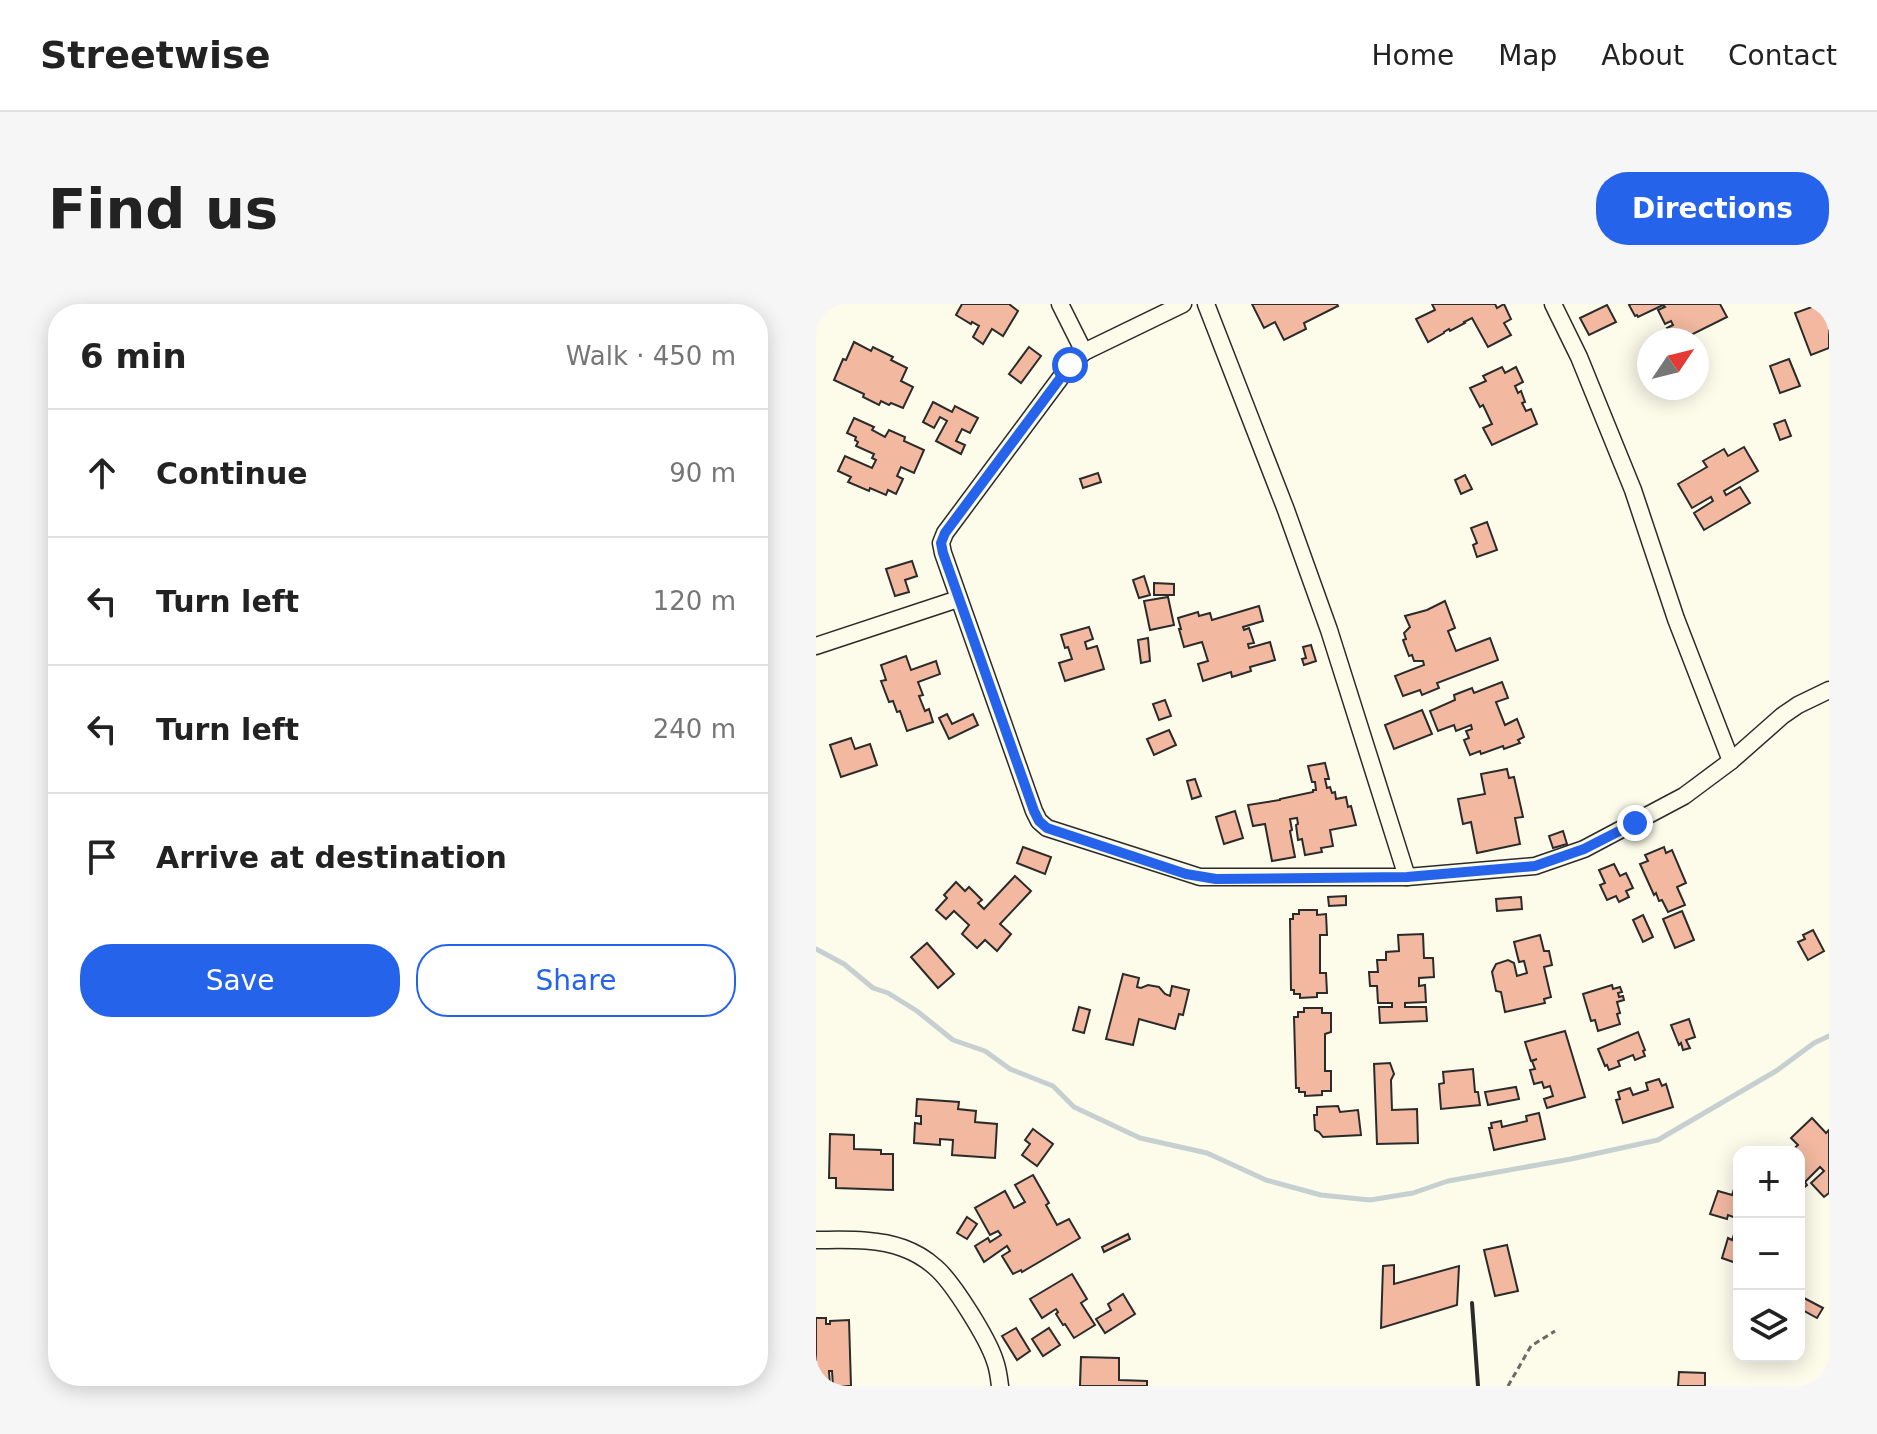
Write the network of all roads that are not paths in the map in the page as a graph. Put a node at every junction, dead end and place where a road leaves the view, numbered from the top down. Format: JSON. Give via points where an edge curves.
{"nodes":[{"id":1,"x":1060,"y":304,"type":"edge"},
{"id":2,"x":1183,"y":304,"type":"edge"},
{"id":3,"x":1206,"y":304,"type":"edge"},
{"id":4,"x":1553,"y":304,"type":"edge"},
{"id":5,"x":1084,"y":352,"type":"junction"},
{"id":6,"x":958,"y":599,"type":"junction"},
{"id":7,"x":816,"y":646,"type":"edge"},
{"id":8,"x":1829,"y":690,"type":"edge"},
{"id":9,"x":1731,"y":761,"type":"junction"},
{"id":10,"x":1407,"y":877,"type":"junction"},
{"id":11,"x":816,"y":1240,"type":"edge"},
{"id":12,"x":1000,"y":1386,"type":"edge"}],
"edges":[{"from":1,"to":5,"type":"street"},
{"from":2,"to":5,"type":"street"},
{"from":3,"to":10,"type":"street","via":[[1329,630]]},
{"from":4,"to":9,"type":"street","via":[[1633,490]]},
{"from":5,"to":6,"type":"street","via":[[945,533],[941,543]]},
{"from":6,"to":7,"type":"street"},
{"from":6,"to":10,"type":"street","via":[[1034,811],[1047,828],[1200,877]]},
{"from":8,"to":9,"type":"street","via":[[1782,716]]},
{"from":9,"to":10,"type":"street","via":[[1684,796],[1584,849],[1535,866]]},
{"from":11,"to":12,"type":"street","via":[[900,1247],[937,1268],[991,1349]]}]}
